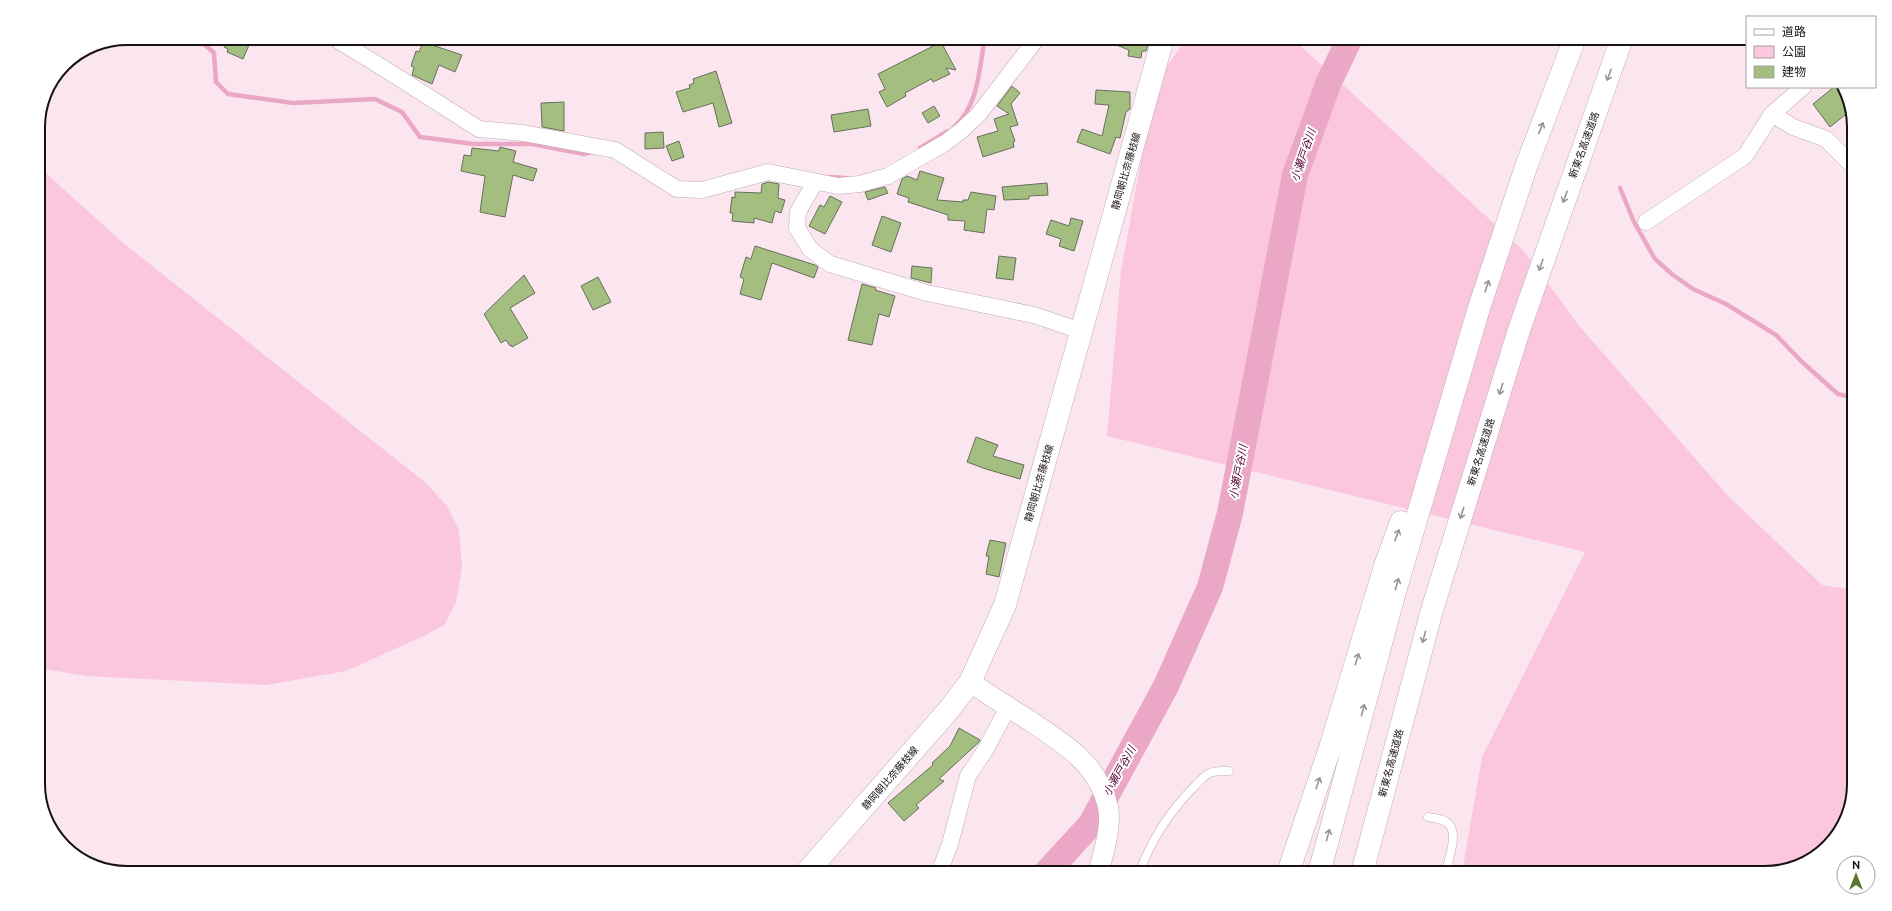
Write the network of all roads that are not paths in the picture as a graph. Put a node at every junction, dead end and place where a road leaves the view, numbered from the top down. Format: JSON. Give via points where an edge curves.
{"nodes":[{"id":1,"x":346,"y":45,"type":"edge"},
{"id":2,"x":1032,"y":45,"type":"edge"},
{"id":3,"x":1161,"y":45,"type":"edge"},
{"id":4,"x":1572,"y":45,"type":"edge"},
{"id":5,"x":1619,"y":45,"type":"edge"},
{"id":6,"x":1802,"y":88,"type":"edge"},
{"id":7,"x":1772,"y":114,"type":"junction"},
{"id":8,"x":1847,"y":160,"type":"edge"},
{"id":9,"x":814,"y":182,"type":"junction"},
{"id":10,"x":1646,"y":222,"type":"dead end"},
{"id":11,"x":1479,"y":308,"type":"junction"},
{"id":12,"x":1081,"y":331,"type":"junction"},
{"id":13,"x":970,"y":682,"type":"junction"},
{"id":14,"x":1008,"y":707,"type":"junction"},
{"id":15,"x":1228,"y":771,"type":"dead end"},
{"id":16,"x":1428,"y":817,"type":"dead end"},
{"id":17,"x":812,"y":866,"type":"edge"},
{"id":18,"x":942,"y":866,"type":"edge"},
{"id":19,"x":1100,"y":866,"type":"edge"},
{"id":20,"x":1142,"y":866,"type":"edge"},
{"id":21,"x":1290,"y":866,"type":"edge"},
{"id":22,"x":1321,"y":866,"type":"edge"},
{"id":23,"x":1364,"y":866,"type":"edge"},
{"id":24,"x":1448,"y":866,"type":"edge"}],
"edges":[{"from":1,"to":9,"type":"street","via":[[479,129],[523,133],[615,150],[677,189],[702,190],[768,172]]},
{"from":2,"to":9,"type":"street","via":[[979,114],[945,143],[888,176],[860,184],[838,186]]},
{"from":3,"to":12,"type":"main road","name":"静岡朝比奈藤枝線"},
{"from":11,"to":4,"type":"main road","one_way":true,"via":[[1526,164]]},
{"from":5,"to":23,"type":"main road","name":"新東名高速道路","one_way":true,"via":[[1519,330],[1432,610]]},
{"from":6,"to":7,"type":"street"},
{"from":7,"to":8,"type":"street","via":[[1793,127],[1826,139]]},
{"from":7,"to":10,"type":"street","via":[[1745,156]]},
{"from":9,"to":12,"type":"street","via":[[798,212],[797,228],[810,249],[830,264],[928,293],[1034,315]]},
{"from":21,"to":11,"type":"main road","one_way":true,"via":[[1331,745],[1385,566]]},
{"from":22,"to":11,"type":"main road","one_way":true,"via":[[1396,588]]},
{"from":12,"to":13,"type":"main road","name":"静岡朝比奈藤枝線","via":[[1005,605]]},
{"from":13,"to":14,"type":"street"},
{"from":13,"to":17,"type":"main road","name":"静岡朝比奈藤枝線","via":[[947,712]]},
{"from":14,"to":18,"type":"street","via":[[986,750],[968,776]]},
{"from":14,"to":19,"type":"street","via":[[1069,747],[1092,774],[1102,791],[1108,808],[1106,844]]},
{"from":15,"to":20,"type":"lane","via":[[1208,773],[1182,799],[1166,820]]},
{"from":16,"to":24,"type":"lane","via":[[1441,819],[1449,824],[1452,848]]}]}
